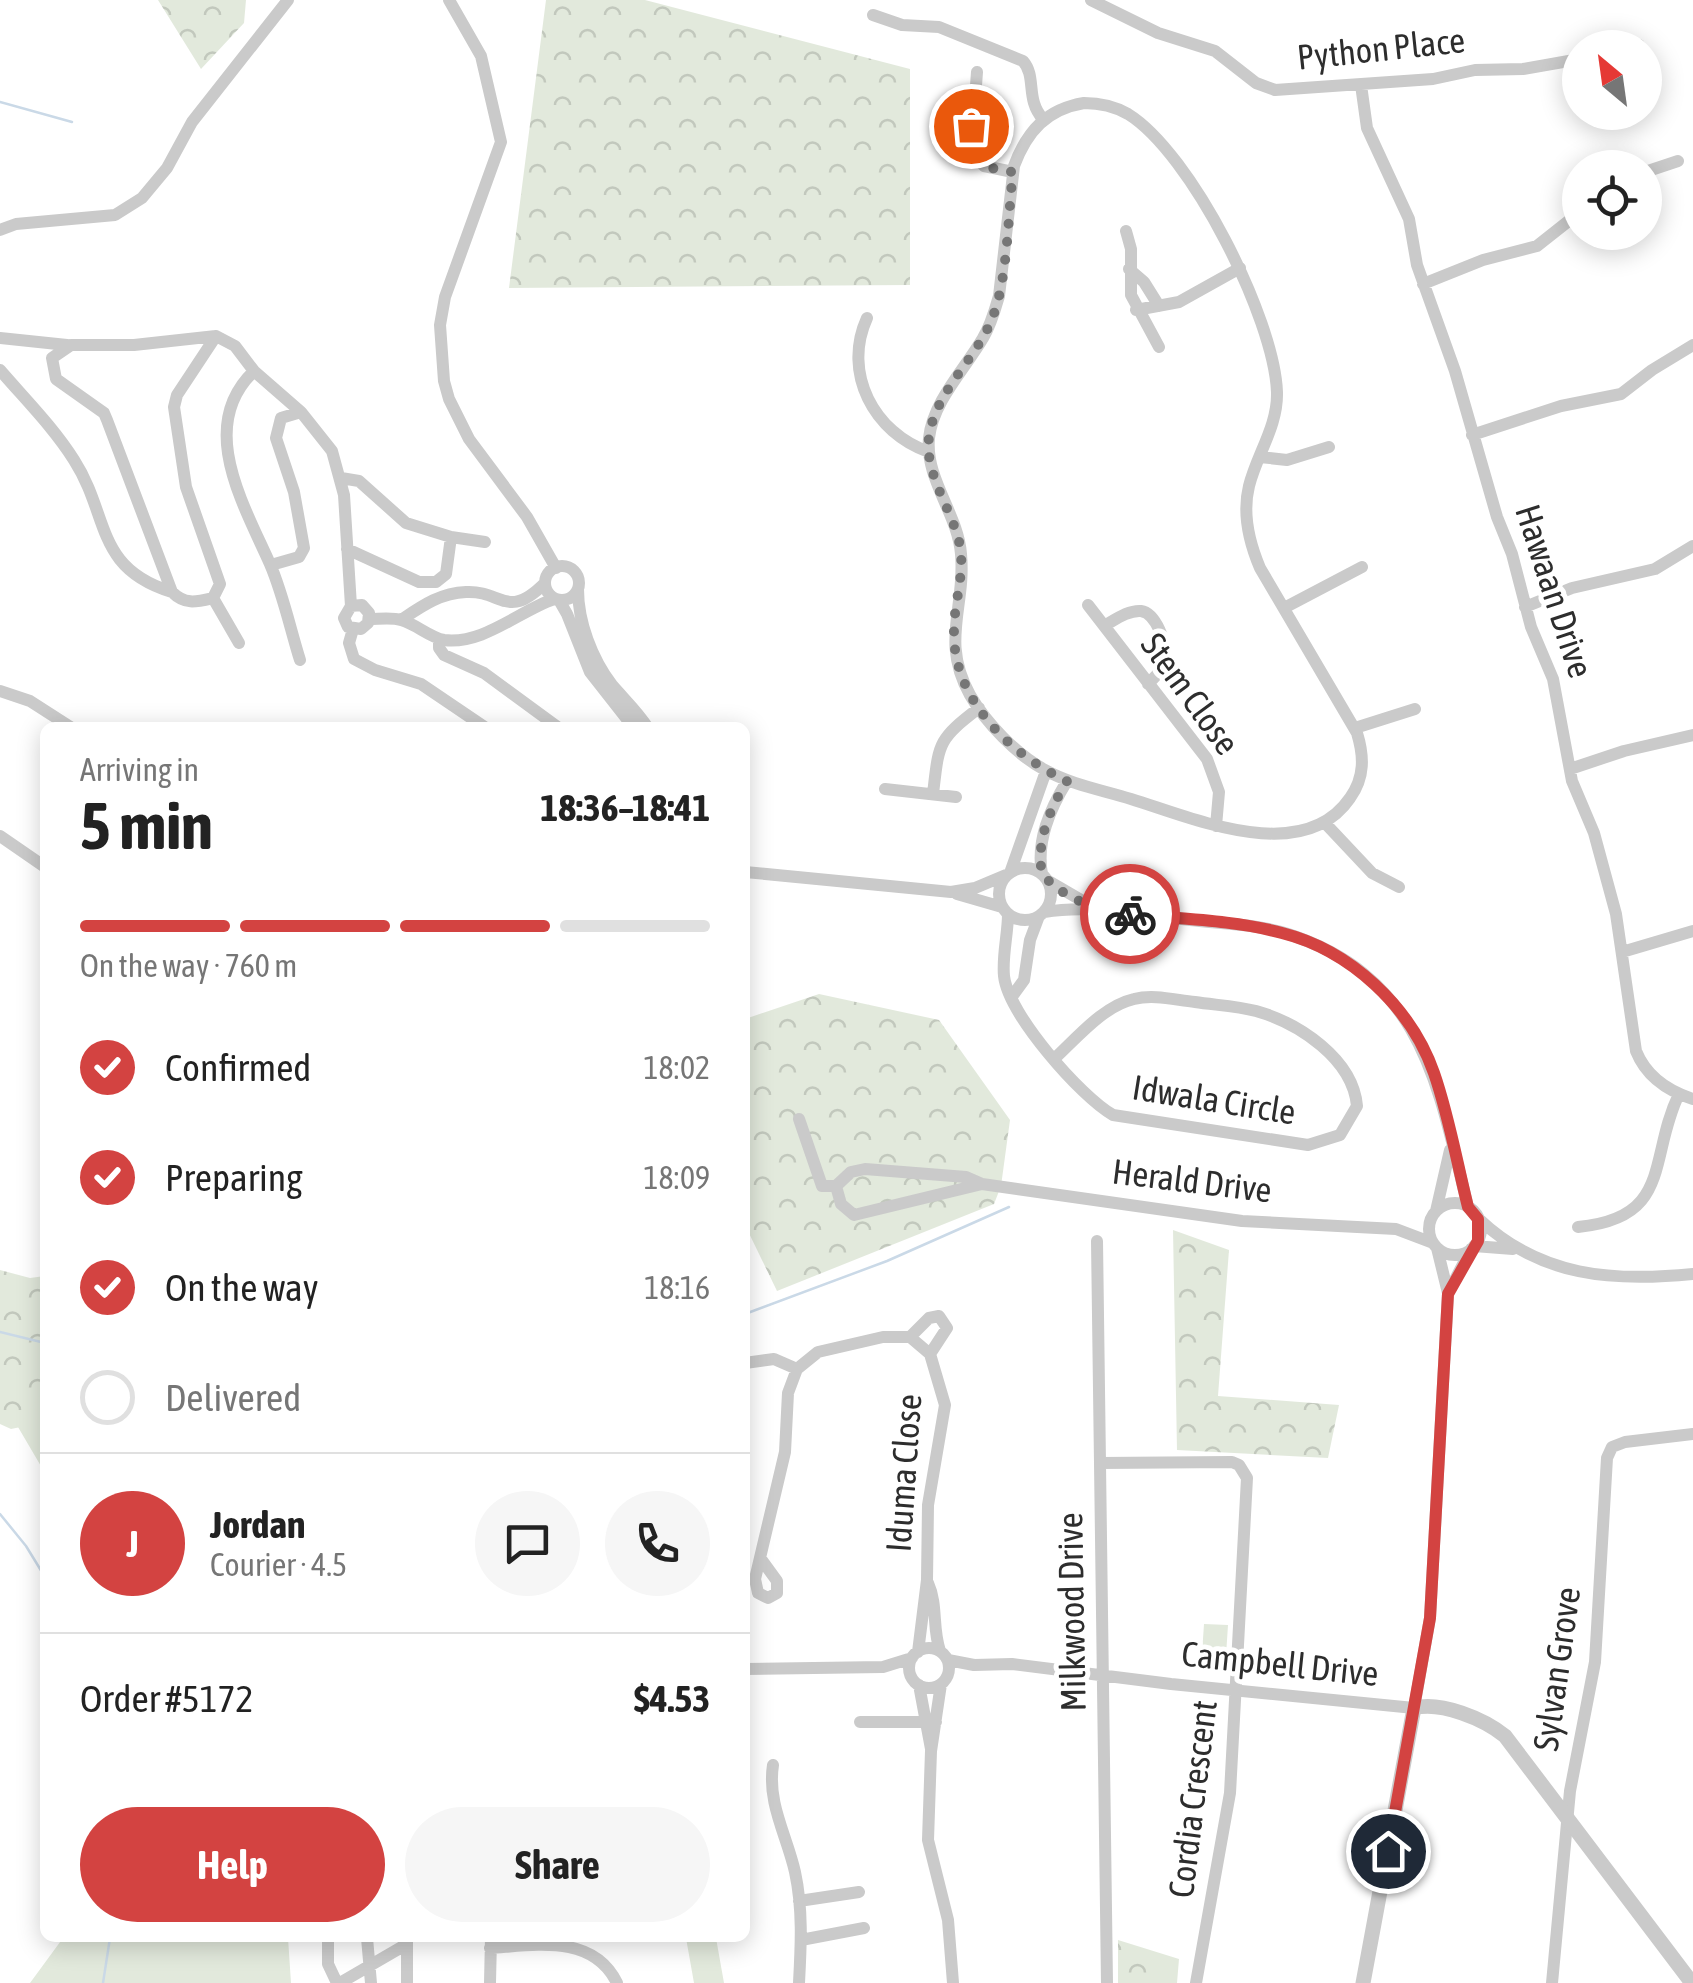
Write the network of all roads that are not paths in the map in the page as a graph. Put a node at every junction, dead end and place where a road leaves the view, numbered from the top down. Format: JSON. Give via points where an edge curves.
{"nodes":[{"id":1,"x":288,"y":0,"type":"edge"},
{"id":2,"x":449,"y":0,"type":"edge"},
{"id":3,"x":1091,"y":0,"type":"edge"},
{"id":4,"x":873,"y":15,"type":"dead end"},
{"id":5,"x":1562,"y":62,"type":"edge"},
{"id":6,"x":977,"y":72,"type":"dead end"},
{"id":7,"x":1362,"y":85,"type":"junction"},
{"id":8,"x":1042,"y":119,"type":"junction"},
{"id":9,"x":1678,"y":161,"type":"dead end"},
{"id":10,"x":1662,"y":166,"type":"edge"},
{"id":11,"x":1013,"y":172,"type":"junction"},
{"id":12,"x":1562,"y":226,"type":"edge"},
{"id":13,"x":0,"y":230,"type":"edge"},
{"id":14,"x":1126,"y":231,"type":"dead end"},
{"id":15,"x":1129,"y":268,"type":"junction"},
{"id":16,"x":1240,"y":268,"type":"junction"},
{"id":17,"x":1423,"y":284,"type":"junction"},
{"id":18,"x":1159,"y":306,"type":"junction"},
{"id":19,"x":1136,"y":310,"type":"junction"},
{"id":20,"x":867,"y":318,"type":"dead end"},
{"id":21,"x":216,"y":336,"type":"junction"},
{"id":22,"x":0,"y":338,"type":"edge"},
{"id":23,"x":71,"y":345,"type":"junction"},
{"id":24,"x":1693,"y":345,"type":"edge"},
{"id":25,"x":1159,"y":346,"type":"dead end"},
{"id":26,"x":0,"y":370,"type":"edge"},
{"id":27,"x":254,"y":371,"type":"junction"},
{"id":28,"x":301,"y":412,"type":"junction"},
{"id":29,"x":1472,"y":435,"type":"junction"},
{"id":30,"x":1329,"y":447,"type":"dead end"},
{"id":31,"x":929,"y":452,"type":"junction"},
{"id":32,"x":1260,"y":457,"type":"junction"},
{"id":33,"x":342,"y":478,"type":"junction"},
{"id":34,"x":451,"y":537,"type":"junction"},
{"id":35,"x":485,"y":542,"type":"dead end"},
{"id":36,"x":1693,"y":546,"type":"edge"},
{"id":37,"x":348,"y":549,"type":"junction"},
{"id":38,"x":271,"y":566,"type":"junction"},
{"id":39,"x":1362,"y":567,"type":"dead end"},
{"id":40,"x":556,"y":568,"type":"junction"},
{"id":41,"x":545,"y":582,"type":"junction"},
{"id":42,"x":578,"y":589,"type":"junction"},
{"id":43,"x":172,"y":592,"type":"junction"},
{"id":44,"x":214,"y":598,"type":"junction"},
{"id":45,"x":556,"y":599,"type":"junction"},
{"id":46,"x":351,"y":606,"type":"junction"},
{"id":47,"x":1088,"y":606,"type":"dead end"},
{"id":48,"x":1526,"y":607,"type":"junction"},
{"id":49,"x":1284,"y":608,"type":"junction"},
{"id":50,"x":370,"y":619,"type":"junction"},
{"id":51,"x":401,"y":620,"type":"junction"},
{"id":52,"x":1104,"y":626,"type":"junction"},
{"id":53,"x":352,"y":629,"type":"junction"},
{"id":54,"x":439,"y":639,"type":"junction"},
{"id":55,"x":239,"y":642,"type":"dead end"},
{"id":56,"x":300,"y":660,"type":"dead end"},
{"id":57,"x":1148,"y":684,"type":"junction"},
{"id":58,"x":0,"y":691,"type":"edge"},
{"id":59,"x":979,"y":708,"type":"junction"},
{"id":60,"x":1415,"y":709,"type":"dead end"},
{"id":61,"x":63,"y":722,"type":"edge"},
{"id":62,"x":477,"y":722,"type":"edge"},
{"id":63,"x":551,"y":722,"type":"edge"},
{"id":64,"x":629,"y":722,"type":"edge"},
{"id":65,"x":643,"y":722,"type":"edge"},
{"id":66,"x":1355,"y":728,"type":"junction"},
{"id":67,"x":1693,"y":735,"type":"edge"},
{"id":68,"x":1570,"y":770,"type":"junction"},
{"id":69,"x":1046,"y":771,"type":"junction"},
{"id":70,"x":1067,"y":781,"type":"junction"},
{"id":71,"x":885,"y":790,"type":"dead end"},
{"id":72,"x":933,"y":794,"type":"junction"},
{"id":73,"x":956,"y":797,"type":"dead end"},
{"id":74,"x":1324,"y":822,"type":"junction"},
{"id":75,"x":1216,"y":826,"type":"junction"},
{"id":76,"x":0,"y":836,"type":"edge"},
{"id":77,"x":40,"y":864,"type":"edge"},
{"id":78,"x":750,"y":871,"type":"edge"},
{"id":79,"x":1008,"y":874,"type":"junction"},
{"id":80,"x":1046,"y":878,"type":"junction"},
{"id":81,"x":1399,"y":886,"type":"dead end"},
{"id":82,"x":951,"y":892,"type":"junction"},
{"id":83,"x":1005,"y":910,"type":"junction"},
{"id":84,"x":1100,"y":910,"type":"junction"},
{"id":85,"x":1042,"y":914,"type":"junction"},
{"id":86,"x":1693,"y":931,"type":"edge"},
{"id":87,"x":1622,"y":952,"type":"junction"},
{"id":88,"x":1011,"y":998,"type":"junction"},
{"id":89,"x":1054,"y":1059,"type":"junction"},
{"id":90,"x":1686,"y":1097,"type":"edge"},
{"id":91,"x":799,"y":1119,"type":"dead end"},
{"id":92,"x":1450,"y":1138,"type":"junction"},
{"id":93,"x":982,"y":1184,"type":"junction"},
{"id":94,"x":836,"y":1186,"type":"junction"},
{"id":95,"x":1468,"y":1207,"type":"junction"},
{"id":96,"x":1434,"y":1215,"type":"junction"},
{"id":97,"x":1478,"y":1219,"type":"junction"},
{"id":98,"x":1578,"y":1228,"type":"dead end"},
{"id":99,"x":1396,"y":1230,"type":"junction"},
{"id":100,"x":1097,"y":1241,"type":"dead end"},
{"id":101,"x":1435,"y":1246,"type":"junction"},
{"id":102,"x":1472,"y":1248,"type":"junction"},
{"id":103,"x":1515,"y":1250,"type":"junction"},
{"id":104,"x":1693,"y":1274,"type":"edge"},
{"id":105,"x":1448,"y":1294,"type":"junction"},
{"id":106,"x":910,"y":1337,"type":"junction"},
{"id":107,"x":930,"y":1354,"type":"junction"},
{"id":108,"x":750,"y":1362,"type":"edge"},
{"id":109,"x":797,"y":1369,"type":"junction"},
{"id":110,"x":1693,"y":1434,"type":"edge"},
{"id":111,"x":1100,"y":1464,"type":"junction"},
{"id":112,"x":761,"y":1559,"type":"dead end"},
{"id":113,"x":927,"y":1580,"type":"junction"},
{"id":114,"x":915,"y":1655,"type":"junction"},
{"id":115,"x":944,"y":1656,"type":"junction"},
{"id":116,"x":974,"y":1666,"type":"junction"},
{"id":117,"x":883,"y":1667,"type":"junction"},
{"id":118,"x":750,"y":1668,"type":"edge"},
{"id":119,"x":1104,"y":1674,"type":"junction"},
{"id":120,"x":944,"y":1680,"type":"junction"},
{"id":121,"x":917,"y":1683,"type":"junction"},
{"id":122,"x":1238,"y":1690,"type":"junction"},
{"id":123,"x":1414,"y":1708,"type":"junction"},
{"id":124,"x":860,"y":1722,"type":"dead end"},
{"id":125,"x":931,"y":1722,"type":"junction"},
{"id":126,"x":773,"y":1765,"type":"dead end"},
{"id":127,"x":1566,"y":1816,"type":"junction"},
{"id":128,"x":859,"y":1892,"type":"dead end"},
{"id":129,"x":799,"y":1901,"type":"junction"},
{"id":130,"x":864,"y":1928,"type":"dead end"},
{"id":131,"x":801,"y":1940,"type":"junction"},
{"id":132,"x":328,"y":1942,"type":"edge"},
{"id":133,"x":366,"y":1942,"type":"edge"},
{"id":134,"x":405,"y":1942,"type":"edge"},
{"id":135,"x":407,"y":1942,"type":"edge"},
{"id":136,"x":490,"y":1943,"type":"edge"},
{"id":137,"x":368,"y":1966,"type":"junction"},
{"id":138,"x":338,"y":1983,"type":"edge"},
{"id":139,"x":372,"y":1983,"type":"edge"},
{"id":140,"x":407,"y":1983,"type":"edge"},
{"id":141,"x":490,"y":1983,"type":"edge"},
{"id":142,"x":617,"y":1983,"type":"edge"},
{"id":143,"x":799,"y":1983,"type":"edge"},
{"id":144,"x":953,"y":1983,"type":"edge"},
{"id":145,"x":1107,"y":1983,"type":"edge"},
{"id":146,"x":1196,"y":1983,"type":"edge"},
{"id":147,"x":1364,"y":1983,"type":"edge"},
{"id":148,"x":1552,"y":1983,"type":"edge"},
{"id":149,"x":1692,"y":1983,"type":"edge"}],
"edges":[{"from":1,"to":13,"type":"street","via":[[142,198],[115,216]]},
{"from":2,"to":40,"type":"street","via":[[481,56],[502,142],[445,298],[444,381],[468,439]]},
{"from":3,"to":7,"type":"street","name":"Python Place","via":[[1143,27],[1215,51],[1268,89]]},
{"from":4,"to":8,"type":"street","via":[[938,27],[1023,62]]},
{"from":5,"to":7,"type":"street","name":"Python Place"},
{"from":6,"to":11,"type":"street","via":[[971,152],[984,166]]},
{"from":7,"to":17,"type":"street","name":"Hawaan Drive","via":[[1367,128],[1404,205]]},
{"from":8,"to":11,"type":"street","via":[[1021,146]]},
{"from":8,"to":16,"type":"street","via":[[1084,103],[1131,116],[1183,171]]},
{"from":9,"to":10,"type":"street"},
{"from":11,"to":31,"type":"street","via":[[994,316],[936,413]]},
{"from":12,"to":17,"type":"street","via":[[1537,246]]},
{"from":14,"to":15,"type":"street"},
{"from":15,"to":18,"type":"street"},
{"from":15,"to":19,"type":"street"},
{"from":16,"to":18,"type":"street","via":[[1180,302]]},
{"from":16,"to":32,"type":"street","via":[[1277,387]]},
{"from":17,"to":29,"type":"street","name":"Hawaan Drive"},
{"from":18,"to":19,"type":"street"},
{"from":19,"to":25,"type":"street"},
{"from":20,"to":31,"type":"street","via":[[856,356],[870,402],[901,440]]},
{"from":21,"to":23,"type":"street"},
{"from":21,"to":27,"type":"street","via":[[235,346]]},
{"from":21,"to":44,"type":"street","via":[[174,407],[186,486],[220,584]]},
{"from":22,"to":23,"type":"street"},
{"from":23,"to":43,"type":"street","via":[[52,358],[56,379],[104,414]]},
{"from":24,"to":29,"type":"street","via":[[1621,394],[1573,402]]},
{"from":26,"to":43,"type":"street","via":[[78,466],[111,550],[152,586]]},
{"from":27,"to":28,"type":"street"},
{"from":27,"to":38,"type":"street","via":[[236,392],[226,449],[247,519]]},
{"from":28,"to":33,"type":"street","via":[[332,451]]},
{"from":28,"to":38,"type":"street","via":[[281,418],[276,438],[304,548],[299,557]]},
{"from":29,"to":48,"type":"street","name":"Hawaan Drive"},
{"from":30,"to":32,"type":"street","via":[[1287,460]]},
{"from":31,"to":59,"type":"street","via":[[961,552],[956,651]]},
{"from":32,"to":49,"type":"street","via":[[1249,487],[1250,545]]},
{"from":33,"to":34,"type":"street","via":[[359,482],[406,523]]},
{"from":33,"to":37,"type":"street"},
{"from":34,"to":35,"type":"street"},
{"from":34,"to":37,"type":"street","via":[[446,574],[436,582],[419,582]]},
{"from":36,"to":48,"type":"street","via":[[1656,569],[1572,588]]},
{"from":37,"to":46,"type":"street"},
{"from":38,"to":56,"type":"street"},
{"from":39,"to":49,"type":"street"},
{"from":40,"to":41,"type":"street"},
{"from":40,"to":42,"type":"street","via":[[574,571]]},
{"from":41,"to":45,"type":"street"},
{"from":41,"to":51,"type":"street","via":[[531,596],[505,604],[471,592],[432,599]]},
{"from":42,"to":45,"type":"street"},
{"from":42,"to":65,"type":"street","via":[[596,659]]},
{"from":43,"to":44,"type":"street","via":[[193,603]]},
{"from":44,"to":55,"type":"street"},
{"from":45,"to":54,"type":"street","via":[[478,636]]},
{"from":45,"to":64,"type":"street","via":[[590,672]]},
{"from":46,"to":50,"type":"street","via":[[362,605]]},
{"from":46,"to":53,"type":"street","via":[[344,618]]},
{"from":47,"to":52,"type":"street","name":"Stem Close"},
{"from":48,"to":68,"type":"street","name":"Hawaan Drive","via":[[1557,694]]},
{"from":49,"to":66,"type":"street"},
{"from":50,"to":51,"type":"street"},
{"from":50,"to":53,"type":"street"},
{"from":51,"to":54,"type":"street"},
{"from":52,"to":57,"type":"street","name":"Stem Close"},
{"from":52,"to":57,"type":"street","via":[[1131,612],[1152,617],[1166,655]]},
{"from":53,"to":62,"type":"street","via":[[354,659],[420,684]]},
{"from":54,"to":63,"type":"street","via":[[444,655],[484,673]]},
{"from":57,"to":75,"type":"street","name":"Stem Close","via":[[1212,769],[1219,792]]},
{"from":58,"to":61,"type":"street","via":[[30,700]]},
{"from":59,"to":69,"type":"street"},
{"from":59,"to":72,"type":"street","via":[[941,742]]},
{"from":60,"to":66,"type":"street"},
{"from":66,"to":74,"type":"street","via":[[1360,779],[1347,803]]},
{"from":67,"to":68,"type":"street"},
{"from":68,"to":87,"type":"street","name":"Hawaan Drive","via":[[1614,902]]},
{"from":69,"to":70,"type":"street"},
{"from":69,"to":79,"type":"street"},
{"from":70,"to":75,"type":"street"},
{"from":70,"to":80,"type":"street","via":[[1041,842]]},
{"from":71,"to":72,"type":"street"},
{"from":72,"to":73,"type":"street"},
{"from":74,"to":75,"type":"street","via":[[1276,834]]},
{"from":74,"to":81,"type":"street","via":[[1372,873]]},
{"from":76,"to":77,"type":"street"},
{"from":78,"to":82,"type":"street"},
{"from":79,"to":80,"type":"street","via":[[1022,867]]},
{"from":79,"to":82,"type":"street"},
{"from":79,"to":83,"type":"street","via":[[999,891]]},
{"from":80,"to":84,"type":"street"},
{"from":80,"to":85,"type":"street","via":[[1052,894]]},
{"from":82,"to":83,"type":"street"},
{"from":83,"to":85,"type":"street","via":[[1023,920]]},
{"from":83,"to":88,"type":"street","via":[[1004,975]]},
{"from":84,"to":85,"type":"street"},
{"from":84,"to":92,"type":"street","via":[[1265,928],[1337,956],[1390,1001],[1415,1034],[1434,1072]]},
{"from":85,"to":88,"type":"street","via":[[1024,980]]},
{"from":86,"to":87,"type":"street"},
{"from":87,"to":90,"type":"street","name":"Hawaan Drive","via":[[1639,1060]]},
{"from":88,"to":89,"type":"street","name":"Idwala Circle"},
{"from":89,"to":89,"type":"street","name":"Idwala Circle","via":[[1103,1110],[1141,1122],[1308,1145],[1340,1135],[1357,1106],[1351,1078],[1292,1026],[1220,1006],[1130,1000]]},
{"from":90,"to":98,"type":"street","via":[[1669,1114],[1655,1183],[1635,1208]]},
{"from":91,"to":94,"type":"street","name":"Herald Drive","via":[[822,1186]]},
{"from":92,"to":95,"type":"street"},
{"from":92,"to":96,"type":"street"},
{"from":93,"to":94,"type":"street","name":"Herald Drive","via":[[865,1169]]},
{"from":93,"to":94,"type":"street","name":"Herald Drive","via":[[854,1216]]},
{"from":93,"to":99,"type":"street","name":"Herald Drive","via":[[1242,1220]]},
{"from":95,"to":96,"type":"street","via":[[1452,1204]]},
{"from":95,"to":97,"type":"street"},
{"from":96,"to":99,"type":"street","name":"Herald Drive"},
{"from":96,"to":101,"type":"street"},
{"from":97,"to":102,"type":"street"},
{"from":97,"to":103,"type":"street"},
{"from":99,"to":101,"type":"street","name":"Herald Drive"},
{"from":100,"to":111,"type":"street","name":"Milkwood Drive"},
{"from":101,"to":102,"type":"street","via":[[1458,1255]]},
{"from":101,"to":105,"type":"street"},
{"from":102,"to":103,"type":"street"},
{"from":102,"to":105,"type":"street"},
{"from":103,"to":104,"type":"street","via":[[1563,1268],[1634,1277]]},
{"from":105,"to":123,"type":"street","via":[[1430,1618]]},
{"from":106,"to":107,"type":"street","name":"Iduma Close"},
{"from":106,"to":107,"type":"street","via":[[929,1318],[943,1319],[945,1334]]},
{"from":106,"to":109,"type":"street","via":[[818,1352]]},
{"from":107,"to":113,"type":"street","name":"Iduma Close","via":[[945,1405],[928,1504]]},
{"from":108,"to":109,"type":"street","via":[[774,1359]]},
{"from":109,"to":112,"type":"street"},
{"from":110,"to":127,"type":"street","name":"Sylvan Grove","via":[[1624,1442],[1606,1458],[1594,1677]]},
{"from":111,"to":119,"type":"street","name":"Milkwood Drive"},
{"from":111,"to":122,"type":"street","name":"Cordia Crescent","via":[[1232,1462],[1245,1471]]},
{"from":113,"to":114,"type":"street","name":"Iduma Close"},
{"from":113,"to":115,"type":"street","name":"Iduma Close"},
{"from":114,"to":115,"type":"street","via":[[929,1648]]},
{"from":114,"to":117,"type":"street"},
{"from":114,"to":121,"type":"street","via":[[910,1670]]},
{"from":115,"to":116,"type":"street"},
{"from":115,"to":120,"type":"street"},
{"from":116,"to":119,"type":"street","name":"Campbell Drive"},
{"from":116,"to":120,"type":"street"},
{"from":117,"to":118,"type":"street"},
{"from":117,"to":121,"type":"street"},
{"from":119,"to":122,"type":"street","name":"Campbell Drive"},
{"from":119,"to":145,"type":"street","name":"Milkwood Drive"},
{"from":120,"to":121,"type":"street","via":[[930,1688]]},
{"from":120,"to":125,"type":"street"},
{"from":121,"to":125,"type":"street"},
{"from":122,"to":123,"type":"street","name":"Campbell Drive"},
{"from":122,"to":146,"type":"street","name":"Cordia Crescent","via":[[1229,1805]]},
{"from":123,"to":127,"type":"street","name":"Campbell Drive","via":[[1442,1708],[1498,1730]]},
{"from":123,"to":147,"type":"street"},
{"from":124,"to":125,"type":"street"},
{"from":125,"to":144,"type":"street","via":[[928,1840],[948,1920]]},
{"from":126,"to":129,"type":"street","via":[[774,1805]]},
{"from":127,"to":148,"type":"street","name":"Sylvan Grove"},
{"from":127,"to":149,"type":"street","name":"Campbell Drive"},
{"from":128,"to":129,"type":"street"},
{"from":129,"to":131,"type":"street"},
{"from":130,"to":131,"type":"street"},
{"from":131,"to":143,"type":"street"},
{"from":132,"to":138,"type":"street","via":[[328,1964]]},
{"from":133,"to":137,"type":"street"},
{"from":134,"to":137,"type":"street"},
{"from":135,"to":140,"type":"street"},
{"from":136,"to":141,"type":"street"},
{"from":136,"to":142,"type":"street","via":[[576,1947],[605,1964]]},
{"from":137,"to":138,"type":"street"},
{"from":137,"to":139,"type":"street"}]}
